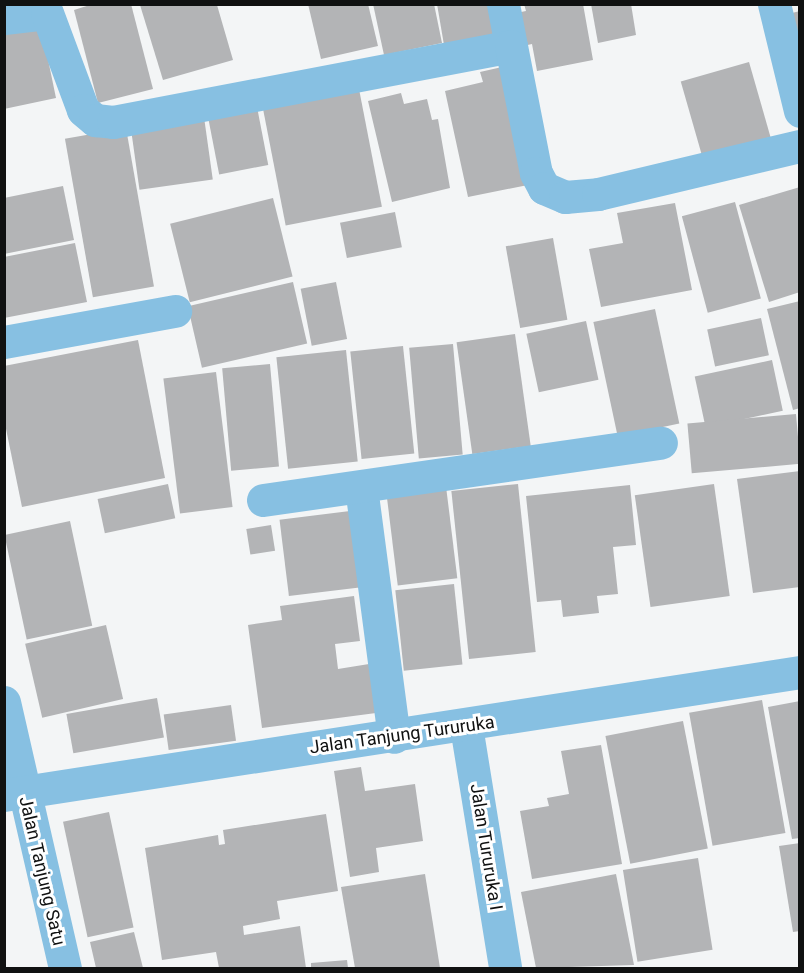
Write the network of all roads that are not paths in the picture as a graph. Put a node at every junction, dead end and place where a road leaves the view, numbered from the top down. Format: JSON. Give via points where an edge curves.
{"nodes":[{"id":1,"x":502,"y":4,"type":"edge"},
{"id":2,"x":774,"y":4,"type":"edge"},
{"id":3,"x":4,"y":18,"type":"edge"},
{"id":4,"x":511,"y":46,"type":"junction"},
{"id":5,"x":800,"y":111,"type":"edge"},
{"id":6,"x":800,"y":146,"type":"edge"},
{"id":7,"x":175,"y":311,"type":"dead end"},
{"id":8,"x":4,"y":342,"type":"edge"},
{"id":9,"x":661,"y":443,"type":"dead end"},
{"id":10,"x":361,"y":487,"type":"junction"},
{"id":11,"x":262,"y":500,"type":"dead end"},
{"id":12,"x":800,"y":672,"type":"edge"},
{"id":13,"x":4,"y":702,"type":"edge"},
{"id":14,"x":466,"y":726,"type":"junction"},
{"id":15,"x":394,"y":737,"type":"junction"},
{"id":16,"x":14,"y":793,"type":"edge"},
{"id":17,"x":65,"y":969,"type":"edge"},
{"id":18,"x":505,"y":969,"type":"edge"}],
"edges":[{"from":1,"to":4,"type":"street"},
{"from":2,"to":5,"type":"street"},
{"from":3,"to":4,"type":"street","via":[[46,14],[83,110],[95,120],[113,122]]},
{"from":4,"to":6,"type":"street","via":[[536,174],[544,188],[554,194],[575,198],[598,194]]},
{"from":7,"to":8,"type":"street"},
{"from":9,"to":10,"type":"street"},
{"from":10,"to":11,"type":"street"},
{"from":10,"to":15,"type":"street"},
{"from":12,"to":14,"type":"street","name":"Jalan Tanjung Tururuka"},
{"from":13,"to":16,"type":"street","name":"Jalan Tanjung Satu"},
{"from":14,"to":15,"type":"street","name":"Jalan Tanjung Tururuka"},
{"from":14,"to":18,"type":"street","name":"Jalan Tururuka I"},
{"from":15,"to":16,"type":"street","name":"Jalan Tanjung Tururuka"},
{"from":16,"to":17,"type":"street","name":"Jalan Tanjung Satu"}]}
